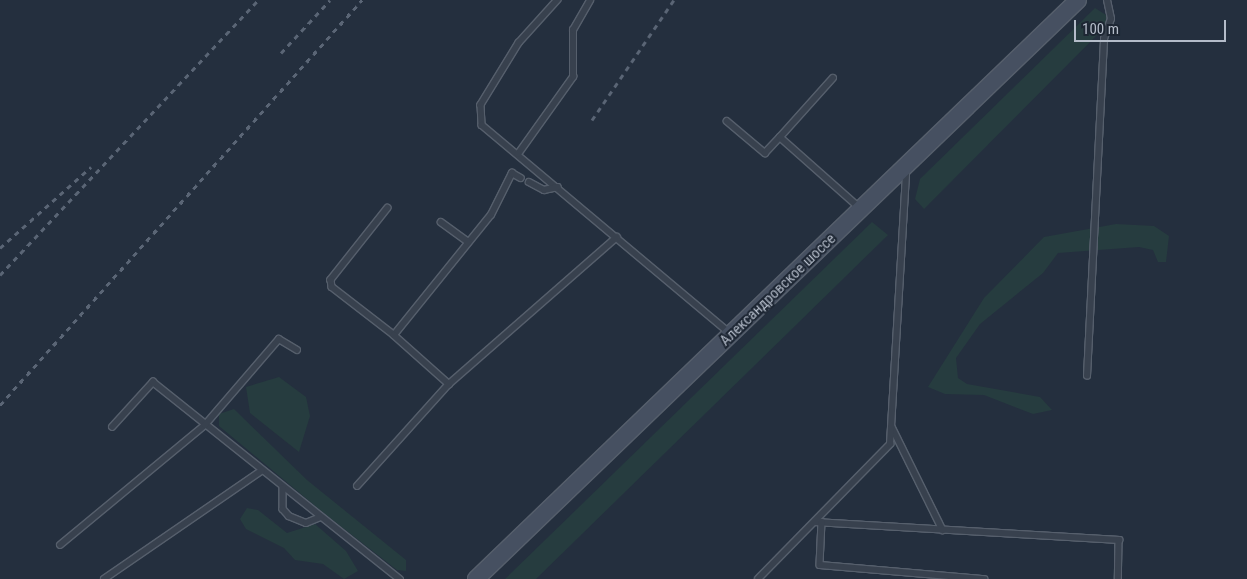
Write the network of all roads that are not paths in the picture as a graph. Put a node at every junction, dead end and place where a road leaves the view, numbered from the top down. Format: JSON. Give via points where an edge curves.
{"nodes":[{"id":1,"x":558,"y":0,"type":"edge"},
{"id":2,"x":590,"y":0,"type":"edge"},
{"id":3,"x":1078,"y":0,"type":"edge"},
{"id":4,"x":1108,"y":0,"type":"edge"},
{"id":5,"x":833,"y":78,"type":"dead end"},
{"id":6,"x":727,"y":120,"type":"dead end"},
{"id":7,"x":780,"y":137,"type":"junction"},
{"id":8,"x":518,"y":154,"type":"junction"},
{"id":9,"x":906,"y":166,"type":"junction"},
{"id":10,"x":521,"y":178,"type":"dead end"},
{"id":11,"x":529,"y":182,"type":"dead end"},
{"id":12,"x":558,"y":186,"type":"junction"},
{"id":13,"x":388,"y":208,"type":"dead end"},
{"id":14,"x":861,"y":210,"type":"junction"},
{"id":15,"x":441,"y":222,"type":"dead end"},
{"id":16,"x":617,"y":237,"type":"junction"},
{"id":17,"x":469,"y":242,"type":"junction"},
{"id":18,"x":731,"y":334,"type":"junction"},
{"id":19,"x":394,"y":335,"type":"junction"},
{"id":20,"x":297,"y":350,"type":"dead end"},
{"id":21,"x":1088,"y":376,"type":"dead end"},
{"id":22,"x":449,"y":384,"type":"junction"},
{"id":23,"x":891,"y":424,"type":"junction"},
{"id":24,"x":205,"y":425,"type":"junction"},
{"id":25,"x":112,"y":427,"type":"dead end"},
{"id":26,"x":261,"y":471,"type":"junction"},
{"id":27,"x":358,"y":486,"type":"dead end"},
{"id":28,"x":283,"y":488,"type":"junction"},
{"id":29,"x":321,"y":517,"type":"junction"},
{"id":30,"x":818,"y":522,"type":"junction"},
{"id":31,"x":943,"y":530,"type":"junction"},
{"id":32,"x":60,"y":545,"type":"dead end"},
{"id":33,"x":104,"y":579,"type":"edge"},
{"id":34,"x":400,"y":579,"type":"edge"},
{"id":35,"x":476,"y":579,"type":"edge"},
{"id":36,"x":758,"y":579,"type":"edge"},
{"id":37,"x":984,"y":579,"type":"edge"},
{"id":38,"x":1118,"y":579,"type":"edge"}],
"edges":[{"from":1,"to":8,"type":"lane","via":[[520,43],[481,105],[482,125]]},
{"from":2,"to":8,"type":"lane","via":[[573,30],[572,76]]},
{"from":3,"to":9,"type":"main road","name":"Александровское шоссе"},
{"from":4,"to":21,"type":"lane","via":[[1111,19],[1104,39]]},
{"from":5,"to":7,"type":"lane"},
{"from":6,"to":7,"type":"lane","via":[[765,153]]},
{"from":7,"to":14,"type":"lane"},
{"from":8,"to":12,"type":"lane"},
{"from":9,"to":14,"type":"main road","name":"Александровское шоссе"},
{"from":9,"to":23,"type":"lane"},
{"from":10,"to":17,"type":"lane","via":[[512,173],[491,215]]},
{"from":11,"to":12,"type":"lane","via":[[544,190]]},
{"from":12,"to":16,"type":"lane"},
{"from":13,"to":19,"type":"lane","via":[[331,280],[332,288]]},
{"from":14,"to":18,"type":"main road","name":"Александровское шоссе"},
{"from":15,"to":17,"type":"lane"},
{"from":16,"to":18,"type":"lane"},
{"from":16,"to":22,"type":"lane"},
{"from":17,"to":19,"type":"lane"},
{"from":18,"to":35,"type":"main road","name":"Александровское шоссе"},
{"from":19,"to":22,"type":"lane"},
{"from":20,"to":24,"type":"lane","via":[[280,339]]},
{"from":22,"to":27,"type":"lane"},
{"from":23,"to":30,"type":"lane","via":[[890,444]]},
{"from":23,"to":31,"type":"lane"},
{"from":24,"to":25,"type":"lane","via":[[153,382]]},
{"from":24,"to":26,"type":"lane"},
{"from":24,"to":32,"type":"lane"},
{"from":26,"to":28,"type":"lane"},
{"from":26,"to":33,"type":"lane"},
{"from":28,"to":29,"type":"lane"},
{"from":28,"to":29,"type":"lane","via":[[282,509],[289,516],[306,523]]},
{"from":29,"to":34,"type":"lane"},
{"from":30,"to":31,"type":"lane"},
{"from":30,"to":36,"type":"lane"},
{"from":30,"to":37,"type":"lane","via":[[820,565]]},
{"from":31,"to":38,"type":"lane","via":[[1119,540]]}]}
